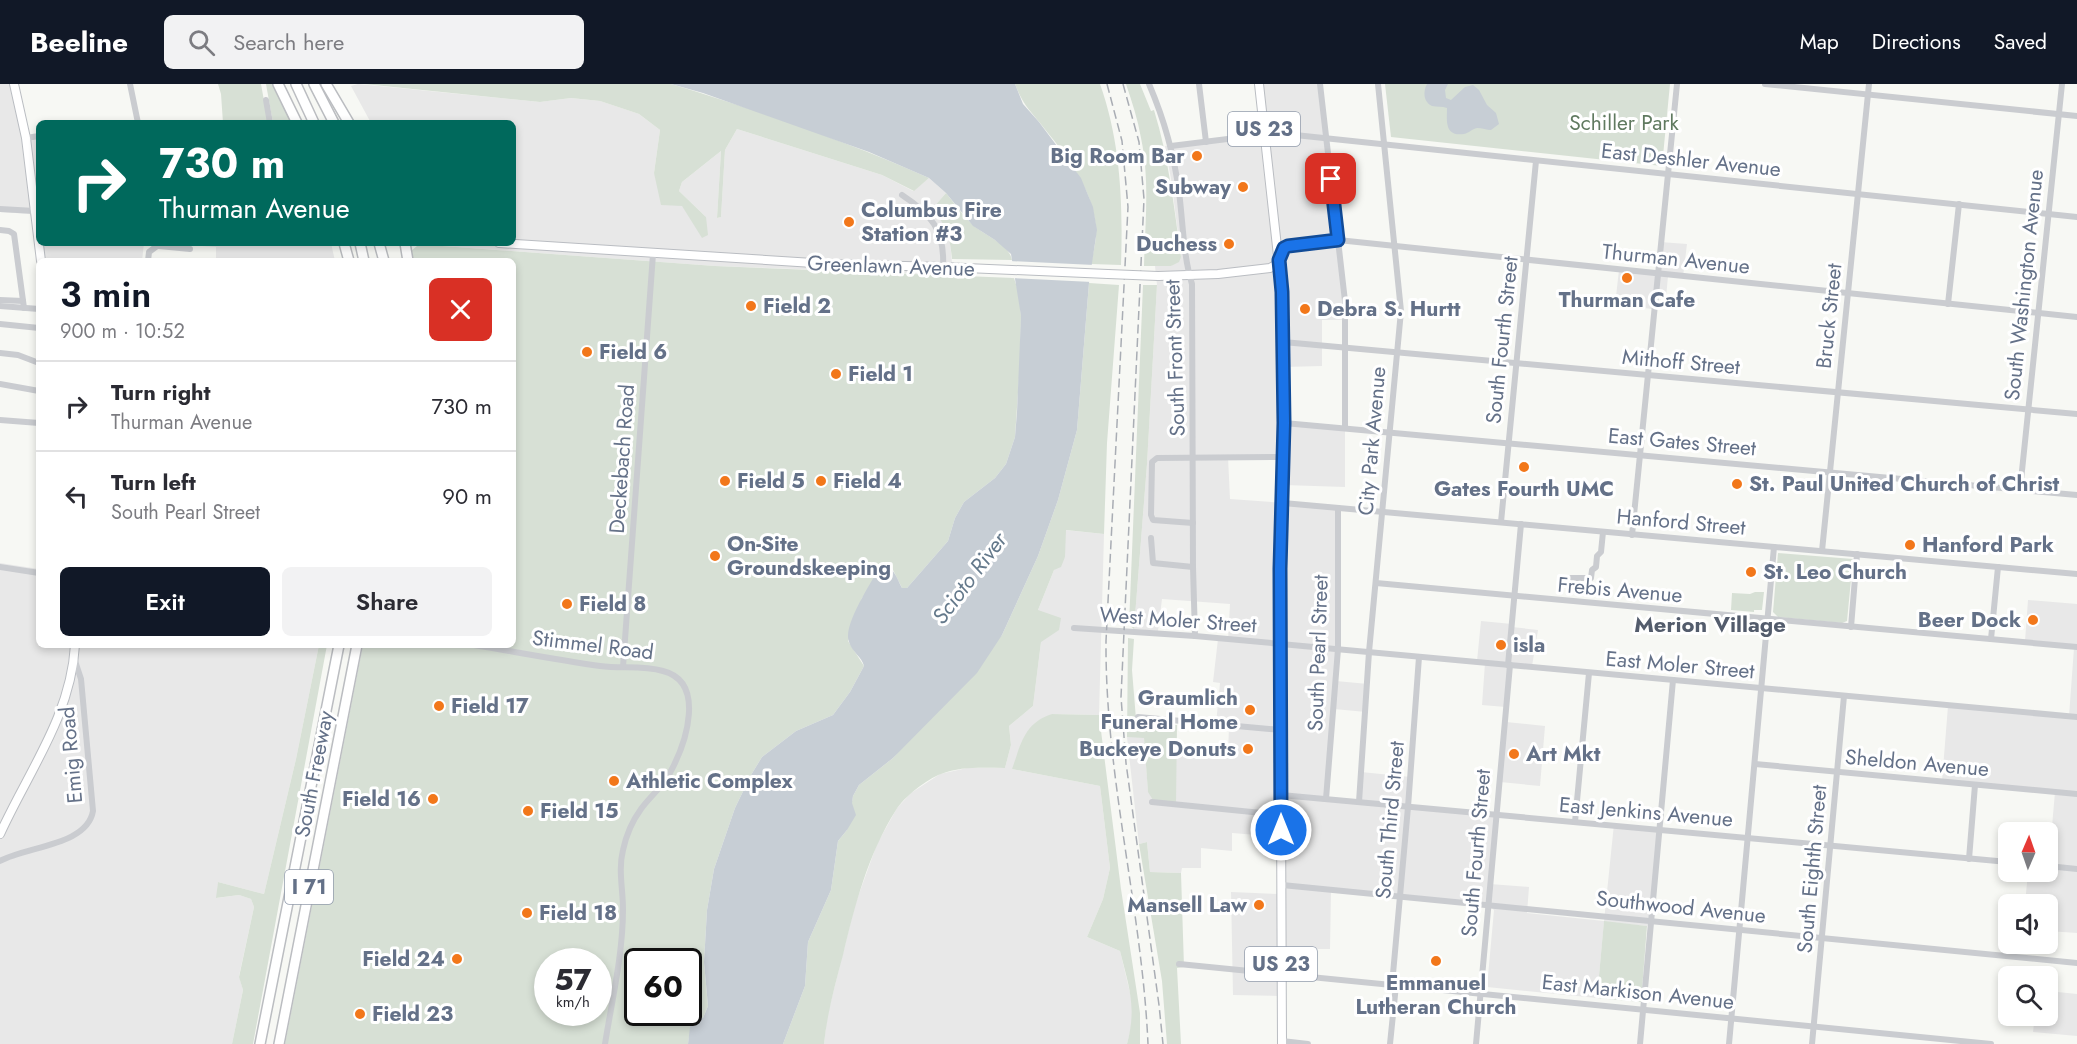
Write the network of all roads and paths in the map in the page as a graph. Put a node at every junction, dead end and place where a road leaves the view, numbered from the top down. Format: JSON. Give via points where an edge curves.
{"nodes":[{"id":1,"x":14,"y":84,"type":"edge"},
{"id":2,"x":130,"y":84,"type":"edge"},
{"id":3,"x":278,"y":84,"type":"edge"},
{"id":4,"x":296,"y":84,"type":"edge"},
{"id":5,"x":314,"y":84,"type":"edge"},
{"id":6,"x":326,"y":84,"type":"edge"},
{"id":7,"x":1149,"y":84,"type":"edge"},
{"id":8,"x":1199,"y":84,"type":"edge"},
{"id":9,"x":1259,"y":84,"type":"edge"},
{"id":10,"x":1320,"y":84,"type":"edge"},
{"id":11,"x":1378,"y":84,"type":"edge"},
{"id":12,"x":1677,"y":84,"type":"edge"},
{"id":13,"x":1765,"y":84,"type":"edge"},
{"id":14,"x":1869,"y":84,"type":"edge"},
{"id":15,"x":2062,"y":84,"type":"edge"},
{"id":16,"x":1868,"y":94,"type":"junction"},
{"id":17,"x":266,"y":100,"type":"dead end"},
{"id":18,"x":2059,"y":114,"type":"junction"},
{"id":19,"x":2077,"y":116,"type":"edge"},
{"id":20,"x":135,"y":120,"type":"edge"},
{"id":21,"x":269,"y":120,"type":"edge"},
{"id":22,"x":296,"y":120,"type":"edge"},
{"id":23,"x":313,"y":120,"type":"edge"},
{"id":24,"x":332,"y":120,"type":"edge"},
{"id":25,"x":347,"y":120,"type":"edge"},
{"id":26,"x":1265,"y":134,"type":"junction"},
{"id":27,"x":36,"y":136,"type":"edge"},
{"id":28,"x":26,"y":138,"type":"junction"},
{"id":29,"x":1327,"y":139,"type":"junction"},
{"id":30,"x":1206,"y":142,"type":"junction"},
{"id":31,"x":1383,"y":145,"type":"junction"},
{"id":32,"x":1171,"y":146,"type":"junction"},
{"id":33,"x":1536,"y":161,"type":"junction"},
{"id":34,"x":1667,"y":174,"type":"junction"},
{"id":35,"x":902,"y":195,"type":"dead end"},
{"id":36,"x":1858,"y":195,"type":"junction"},
{"id":37,"x":1959,"y":204,"type":"junction"},
{"id":38,"x":36,"y":205,"type":"edge"},
{"id":39,"x":0,"y":209,"type":"edge"},
{"id":40,"x":36,"y":212,"type":"edge"},
{"id":41,"x":2049,"y":214,"type":"junction"},
{"id":42,"x":2077,"y":217,"type":"edge"},
{"id":43,"x":0,"y":230,"type":"edge"},
{"id":44,"x":1338,"y":240,"type":"junction"},
{"id":45,"x":516,"y":244,"type":"edge"},
{"id":46,"x":157,"y":246,"type":"edge"},
{"id":47,"x":172,"y":246,"type":"edge"},
{"id":48,"x":1395,"y":246,"type":"junction"},
{"id":49,"x":190,"y":249,"type":"dead end"},
{"id":50,"x":653,"y":254,"type":"junction"},
{"id":51,"x":148,"y":258,"type":"edge"},
{"id":52,"x":1279,"y":260,"type":"junction"},
{"id":53,"x":1526,"y":260,"type":"junction"},
{"id":54,"x":943,"y":267,"type":"junction"},
{"id":55,"x":1657,"y":274,"type":"junction"},
{"id":56,"x":1190,"y":276,"type":"junction"},
{"id":57,"x":1848,"y":294,"type":"junction"},
{"id":58,"x":0,"y":300,"type":"edge"},
{"id":59,"x":23,"y":304,"type":"junction"},
{"id":60,"x":1948,"y":304,"type":"junction"},
{"id":61,"x":0,"y":306,"type":"edge"},
{"id":62,"x":36,"y":308,"type":"edge"},
{"id":63,"x":2039,"y":313,"type":"junction"},
{"id":64,"x":2077,"y":317,"type":"edge"},
{"id":65,"x":0,"y":324,"type":"edge"},
{"id":66,"x":36,"y":328,"type":"edge"},
{"id":67,"x":1283,"y":342,"type":"junction"},
{"id":68,"x":1346,"y":348,"type":"junction"},
{"id":69,"x":1397,"y":352,"type":"junction"},
{"id":70,"x":0,"y":353,"type":"edge"},
{"id":71,"x":36,"y":362,"type":"edge"},
{"id":72,"x":1515,"y":364,"type":"junction"},
{"id":73,"x":1647,"y":375,"type":"junction"},
{"id":74,"x":0,"y":384,"type":"edge"},
{"id":75,"x":36,"y":390,"type":"edge"},
{"id":76,"x":1838,"y":393,"type":"junction"},
{"id":77,"x":2028,"y":409,"type":"junction"},
{"id":78,"x":2077,"y":414,"type":"edge"},
{"id":79,"x":0,"y":420,"type":"edge"},
{"id":80,"x":36,"y":423,"type":"edge"},
{"id":81,"x":1284,"y":423,"type":"junction"},
{"id":82,"x":1345,"y":428,"type":"junction"},
{"id":83,"x":1390,"y":432,"type":"junction"},
{"id":84,"x":1508,"y":443,"type":"junction"},
{"id":85,"x":1640,"y":455,"type":"junction"},
{"id":86,"x":1284,"y":457,"type":"junction"},
{"id":87,"x":1194,"y":458,"type":"junction"},
{"id":88,"x":1829,"y":472,"type":"junction"},
{"id":89,"x":2020,"y":490,"type":"junction"},
{"id":90,"x":2077,"y":495,"type":"edge"},
{"id":91,"x":1283,"y":503,"type":"junction"},
{"id":92,"x":1338,"y":508,"type":"junction"},
{"id":93,"x":1382,"y":512,"type":"junction"},
{"id":94,"x":1500,"y":522,"type":"junction"},
{"id":95,"x":1193,"y":523,"type":"junction"},
{"id":96,"x":1521,"y":524,"type":"junction"},
{"id":97,"x":1603,"y":532,"type":"junction"},
{"id":98,"x":1632,"y":535,"type":"junction"},
{"id":99,"x":1151,"y":538,"type":"dead end"},
{"id":100,"x":1774,"y":547,"type":"junction"},
{"id":101,"x":1822,"y":551,"type":"junction"},
{"id":102,"x":1857,"y":554,"type":"junction"},
{"id":103,"x":0,"y":567,"type":"edge"},
{"id":104,"x":1192,"y":567,"type":"junction"},
{"id":105,"x":1998,"y":567,"type":"junction"},
{"id":106,"x":36,"y":573,"type":"edge"},
{"id":107,"x":2077,"y":574,"type":"edge"},
{"id":108,"x":1571,"y":578,"type":"dead end"},
{"id":109,"x":1376,"y":583,"type":"junction"},
{"id":110,"x":1514,"y":597,"type":"junction"},
{"id":111,"x":1768,"y":620,"type":"junction"},
{"id":112,"x":1851,"y":627,"type":"junction"},
{"id":113,"x":1074,"y":628,"type":"dead end"},
{"id":114,"x":1195,"y":636,"type":"junction"},
{"id":115,"x":1991,"y":639,"type":"junction"},
{"id":116,"x":1281,"y":644,"type":"junction"},
{"id":117,"x":2077,"y":646,"type":"edge"},
{"id":118,"x":75,"y":648,"type":"edge"},
{"id":119,"x":338,"y":648,"type":"edge"},
{"id":120,"x":356,"y":648,"type":"edge"},
{"id":121,"x":492,"y":648,"type":"edge"},
{"id":122,"x":1338,"y":650,"type":"junction"},
{"id":123,"x":1369,"y":652,"type":"junction"},
{"id":124,"x":1419,"y":657,"type":"junction"},
{"id":125,"x":74,"y":658,"type":"junction"},
{"id":126,"x":1509,"y":665,"type":"junction"},
{"id":127,"x":623,"y":667,"type":"junction"},
{"id":128,"x":1588,"y":673,"type":"junction"},
{"id":129,"x":1673,"y":680,"type":"junction"},
{"id":130,"x":1762,"y":688,"type":"junction"},
{"id":131,"x":1844,"y":696,"type":"junction"},
{"id":132,"x":1138,"y":717,"type":"dead end"},
{"id":133,"x":2077,"y":717,"type":"edge"},
{"id":134,"x":1281,"y":730,"type":"junction"},
{"id":135,"x":1755,"y":764,"type":"junction"},
{"id":136,"x":1837,"y":772,"type":"junction"},
{"id":137,"x":1975,"y":785,"type":"junction"},
{"id":138,"x":2077,"y":794,"type":"edge"},
{"id":139,"x":1281,"y":795,"type":"junction"},
{"id":140,"x":1326,"y":799,"type":"junction"},
{"id":141,"x":1152,"y":801,"type":"dead end"},
{"id":142,"x":1359,"y":802,"type":"junction"},
{"id":143,"x":1408,"y":807,"type":"junction"},
{"id":144,"x":1281,"y":815,"type":"junction"},
{"id":145,"x":1497,"y":815,"type":"junction"},
{"id":146,"x":1575,"y":822,"type":"junction"},
{"id":147,"x":1660,"y":830,"type":"junction"},
{"id":148,"x":0,"y":834,"type":"edge"},
{"id":149,"x":1748,"y":838,"type":"junction"},
{"id":150,"x":1830,"y":846,"type":"junction"},
{"id":151,"x":1968,"y":859,"type":"junction"},
{"id":152,"x":0,"y":861,"type":"edge"},
{"id":153,"x":1998,"y":861,"type":"edge"},
{"id":154,"x":2058,"y":867,"type":"edge"},
{"id":155,"x":2077,"y":868,"type":"edge"},
{"id":156,"x":1282,"y":885,"type":"junction"},
{"id":157,"x":1400,"y":896,"type":"junction"},
{"id":158,"x":1488,"y":905,"type":"junction"},
{"id":159,"x":1651,"y":921,"type":"junction"},
{"id":160,"x":1740,"y":930,"type":"junction"},
{"id":161,"x":1822,"y":938,"type":"junction"},
{"id":162,"x":2077,"y":963,"type":"edge"},
{"id":163,"x":1179,"y":964,"type":"dead end"},
{"id":164,"x":1281,"y":973,"type":"junction"},
{"id":165,"x":1394,"y":985,"type":"junction"},
{"id":166,"x":1480,"y":994,"type":"junction"},
{"id":167,"x":1643,"y":1009,"type":"junction"},
{"id":168,"x":1731,"y":1018,"type":"junction"},
{"id":169,"x":1814,"y":1026,"type":"junction"},
{"id":170,"x":1954,"y":1042,"type":"edge"},
{"id":171,"x":1282,"y":1043,"type":"edge"},
{"id":172,"x":260,"y":1044,"type":"edge"},
{"id":173,"x":279,"y":1044,"type":"edge"},
{"id":174,"x":605,"y":1044,"type":"edge"},
{"id":175,"x":1308,"y":1044,"type":"edge"},
{"id":176,"x":1390,"y":1044,"type":"edge"},
{"id":177,"x":1476,"y":1044,"type":"edge"},
{"id":178,"x":1640,"y":1044,"type":"edge"},
{"id":179,"x":1729,"y":1044,"type":"edge"},
{"id":180,"x":1812,"y":1044,"type":"edge"},
{"id":181,"x":1991,"y":1044,"type":"edge"}],
"edges":[{"from":1,"to":28,"type":"main road"},
{"from":2,"to":20,"type":"street"},
{"from":3,"to":22,"type":"highway"},
{"from":4,"to":23,"type":"highway"},
{"from":5,"to":24,"type":"highway"},
{"from":6,"to":25,"type":"highway"},
{"from":7,"to":32,"type":"street","name":"South Front Street"},
{"from":8,"to":30,"type":"street"},
{"from":9,"to":26,"type":"main road","number":"US 23"},
{"from":10,"to":29,"type":"street"},
{"from":11,"to":31,"type":"street","name":"City Park Avenue"},
{"from":12,"to":34,"type":"street"},
{"from":13,"to":16,"type":"street"},
{"from":14,"to":16,"type":"street","name":"Bruck Street"},
{"from":15,"to":18,"type":"street","name":"South Washington Avenue"},
{"from":16,"to":18,"type":"street"},
{"from":16,"to":36,"type":"street","name":"Bruck Street"},
{"from":17,"to":21,"type":"street"},
{"from":18,"to":19,"type":"street"},
{"from":18,"to":41,"type":"street","name":"South Washington Avenue"},
{"from":26,"to":29,"type":"street","name":"East Deshler Avenue"},
{"from":26,"to":30,"type":"street","name":"East Deshler Avenue"},
{"from":26,"to":52,"type":"main road","number":"US 23"},
{"from":27,"to":28,"type":"street"},
{"from":28,"to":38,"type":"main road"},
{"from":29,"to":31,"type":"street","name":"East Deshler Avenue"},
{"from":29,"to":44,"type":"street"},
{"from":30,"to":32,"type":"street","name":"East Deshler Avenue"},
{"from":31,"to":33,"type":"street","name":"East Deshler Avenue"},
{"from":31,"to":48,"type":"street","name":"City Park Avenue"},
{"from":32,"to":56,"type":"street","name":"South Front Street"},
{"from":33,"to":34,"type":"street","name":"East Deshler Avenue"},
{"from":33,"to":53,"type":"street","name":"South Fourth Street"},
{"from":34,"to":36,"type":"street","name":"East Deshler Avenue"},
{"from":34,"to":55,"type":"street"},
{"from":35,"to":54,"type":"street","via":[[922,208],[934,224],[943,250]]},
{"from":36,"to":37,"type":"street","name":"East Deshler Avenue"},
{"from":36,"to":57,"type":"street","name":"Bruck Street"},
{"from":37,"to":41,"type":"street","name":"East Deshler Avenue"},
{"from":37,"to":60,"type":"street"},
{"from":39,"to":40,"type":"street"},
{"from":41,"to":42,"type":"street","name":"East Deshler Avenue"},
{"from":41,"to":63,"type":"street","name":"South Washington Avenue"},
{"from":43,"to":59,"type":"street","via":[[14,234]]},
{"from":44,"to":48,"type":"street","name":"Thurman Avenue"},
{"from":44,"to":52,"type":"street","name":"Thurman Avenue","via":[[1288,246]]},
{"from":44,"to":68,"type":"street"},
{"from":45,"to":50,"type":"main road","name":"Greenlawn Avenue"},
{"from":46,"to":51,"type":"street","via":[[149,252]]},
{"from":47,"to":49,"type":"street"},
{"from":48,"to":53,"type":"street","name":"Thurman Avenue"},
{"from":48,"to":69,"type":"street","name":"City Park Avenue","via":[[1401,311]]},
{"from":50,"to":54,"type":"main road","name":"Greenlawn Avenue"},
{"from":50,"to":127,"type":"street","name":"Deckebach Road"},
{"from":52,"to":56,"type":"main road","name":"Greenlawn Avenue","via":[[1270,268]]},
{"from":52,"to":67,"type":"main road","number":"US 23"},
{"from":53,"to":55,"type":"street","name":"Thurman Avenue"},
{"from":53,"to":72,"type":"street","name":"South Fourth Street"},
{"from":54,"to":56,"type":"main road","name":"Greenlawn Avenue","bridge":true},
{"from":55,"to":57,"type":"street","name":"Thurman Avenue"},
{"from":55,"to":73,"type":"street"},
{"from":56,"to":87,"type":"street","name":"South Front Street"},
{"from":57,"to":60,"type":"street","name":"Thurman Avenue"},
{"from":57,"to":76,"type":"street","name":"Bruck Street"},
{"from":58,"to":59,"type":"street"},
{"from":59,"to":61,"type":"street"},
{"from":59,"to":62,"type":"street"},
{"from":60,"to":63,"type":"street","name":"Thurman Avenue"},
{"from":63,"to":64,"type":"street","name":"Thurman Avenue"},
{"from":63,"to":77,"type":"street","name":"South Washington Avenue"},
{"from":65,"to":66,"type":"street"},
{"from":67,"to":68,"type":"street","name":"Mithoff Street"},
{"from":67,"to":81,"type":"main road","number":"US 23"},
{"from":68,"to":69,"type":"street","name":"Mithoff Street"},
{"from":68,"to":82,"type":"street"},
{"from":69,"to":72,"type":"street","name":"Mithoff Street"},
{"from":69,"to":83,"type":"street","name":"City Park Avenue"},
{"from":70,"to":71,"type":"street"},
{"from":72,"to":73,"type":"street","name":"Mithoff Street"},
{"from":72,"to":84,"type":"street","name":"South Fourth Street"},
{"from":73,"to":76,"type":"street","name":"Mithoff Street"},
{"from":73,"to":85,"type":"street"},
{"from":74,"to":75,"type":"street"},
{"from":76,"to":77,"type":"street","name":"Mithoff Street"},
{"from":76,"to":88,"type":"street","name":"Bruck Street"},
{"from":77,"to":78,"type":"street","name":"Mithoff Street"},
{"from":77,"to":89,"type":"street","name":"South Washington Avenue"},
{"from":79,"to":80,"type":"street"},
{"from":81,"to":82,"type":"street","name":"East Gates Street"},
{"from":81,"to":86,"type":"main road","number":"US 23"},
{"from":82,"to":83,"type":"street","name":"East Gates Street"},
{"from":83,"to":84,"type":"street","name":"East Gates Street"},
{"from":83,"to":93,"type":"street","name":"City Park Avenue"},
{"from":84,"to":85,"type":"street","name":"East Gates Street"},
{"from":84,"to":94,"type":"street","name":"South Fourth Street"},
{"from":85,"to":88,"type":"street","name":"East Gates Street"},
{"from":85,"to":98,"type":"street"},
{"from":86,"to":87,"type":"street"},
{"from":86,"to":91,"type":"main road","number":"US 23"},
{"from":87,"to":95,"type":"street","name":"South Front Street"},
{"from":87,"to":95,"type":"street","via":[[1157,458],[1152,462],[1151,515],[1153,519]]},
{"from":88,"to":89,"type":"street","name":"East Gates Street"},
{"from":88,"to":101,"type":"street","name":"Bruck Street"},
{"from":89,"to":90,"type":"street","name":"East Gates Street"},
{"from":91,"to":92,"type":"street","name":"Hanford Street"},
{"from":91,"to":116,"type":"main road","number":"US 23"},
{"from":92,"to":93,"type":"street","name":"Hanford Street"},
{"from":92,"to":122,"type":"street","name":"South Pearl Street"},
{"from":93,"to":94,"type":"street","name":"Hanford Street"},
{"from":93,"to":109,"type":"street","name":"City Park Avenue"},
{"from":94,"to":96,"type":"street","name":"Hanford Street"},
{"from":95,"to":104,"type":"street","name":"South Front Street"},
{"from":96,"to":97,"type":"street","name":"Hanford Street"},
{"from":96,"to":110,"type":"street","name":"South Fourth Street"},
{"from":97,"to":98,"type":"street","name":"Hanford Street"},
{"from":97,"to":108,"type":"street","via":[[1601,552],[1591,578]]},
{"from":98,"to":100,"type":"street","name":"Hanford Street"},
{"from":99,"to":104,"type":"street","via":[[1153,563]]},
{"from":100,"to":101,"type":"street","name":"Hanford Street"},
{"from":100,"to":111,"type":"street"},
{"from":101,"to":102,"type":"street","name":"Hanford Street"},
{"from":102,"to":105,"type":"street","name":"Hanford Street"},
{"from":102,"to":112,"type":"street"},
{"from":103,"to":106,"type":"street"},
{"from":104,"to":114,"type":"street","name":"South Front Street"},
{"from":105,"to":107,"type":"street","name":"Hanford Street"},
{"from":105,"to":115,"type":"street"},
{"from":109,"to":110,"type":"street","name":"Frebis Avenue"},
{"from":109,"to":123,"type":"street","name":"City Park Avenue"},
{"from":110,"to":111,"type":"street","name":"Frebis Avenue"},
{"from":110,"to":126,"type":"street","name":"South Fourth Street"},
{"from":111,"to":112,"type":"street","name":"Frebis Avenue"},
{"from":111,"to":130,"type":"street"},
{"from":112,"to":115,"type":"street","name":"Frebis Avenue"},
{"from":113,"to":114,"type":"street","name":"West Moler Street"},
{"from":114,"to":116,"type":"street","name":"West Moler Street"},
{"from":115,"to":117,"type":"street","name":"Frebis Avenue"},
{"from":116,"to":122,"type":"street","name":"East Moler Street"},
{"from":116,"to":134,"type":"main road","number":"US 23"},
{"from":118,"to":125,"type":"main road"},
{"from":119,"to":172,"type":"highway","name":"South Freeway","number":"I 71"},
{"from":120,"to":173,"type":"highway","name":"South Freeway","number":"I 71"},
{"from":121,"to":127,"type":"street","name":"Stimmel Road"},
{"from":122,"to":123,"type":"street","name":"East Moler Street"},
{"from":122,"to":140,"type":"street","name":"South Pearl Street"},
{"from":123,"to":124,"type":"street","name":"East Moler Street"},
{"from":123,"to":142,"type":"street","name":"City Park Avenue"},
{"from":124,"to":126,"type":"street","name":"East Moler Street"},
{"from":124,"to":143,"type":"street","name":"South Third Street"},
{"from":125,"to":148,"type":"main road","via":[[55,726]]},
{"from":125,"to":152,"type":"street","name":"Emig Road","via":[[81,679],[92,819],[84,830],[70,837]]},
{"from":126,"to":128,"type":"street","name":"East Moler Street"},
{"from":126,"to":145,"type":"street","name":"South Fourth Street"},
{"from":127,"to":174,"type":"street","name":"Stimmel Road","via":[[666,671],[678,678],[688,694],[690,710],[672,769],[642,807],[623,849],[621,940]]},
{"from":128,"to":129,"type":"street","name":"East Moler Street"},
{"from":128,"to":146,"type":"street"},
{"from":129,"to":130,"type":"street","name":"East Moler Street"},
{"from":129,"to":147,"type":"street"},
{"from":130,"to":131,"type":"street","name":"East Moler Street"},
{"from":130,"to":135,"type":"street"},
{"from":131,"to":133,"type":"street","name":"East Moler Street"},
{"from":131,"to":136,"type":"street","name":"South Eighth Street"},
{"from":132,"to":134,"type":"street"},
{"from":134,"to":139,"type":"main road","number":"US 23"},
{"from":135,"to":136,"type":"street","name":"Sheldon Avenue"},
{"from":135,"to":149,"type":"street"},
{"from":136,"to":137,"type":"street","name":"Sheldon Avenue"},
{"from":136,"to":150,"type":"street","name":"South Eighth Street"},
{"from":137,"to":138,"type":"street","name":"Sheldon Avenue"},
{"from":137,"to":151,"type":"street"},
{"from":139,"to":140,"type":"street","name":"East Jenkins Avenue"},
{"from":139,"to":144,"type":"main road","number":"US 23"},
{"from":140,"to":142,"type":"street","name":"East Jenkins Avenue"},
{"from":141,"to":144,"type":"street"},
{"from":142,"to":143,"type":"street","name":"East Jenkins Avenue"},
{"from":143,"to":145,"type":"street","name":"East Jenkins Avenue"},
{"from":143,"to":157,"type":"street","name":"South Third Street"},
{"from":144,"to":156,"type":"main road","number":"US 23"},
{"from":145,"to":146,"type":"street","name":"East Jenkins Avenue"},
{"from":145,"to":158,"type":"street","name":"South Fourth Street"},
{"from":146,"to":147,"type":"street","name":"East Jenkins Avenue"},
{"from":147,"to":149,"type":"street","name":"East Jenkins Avenue"},
{"from":147,"to":159,"type":"street"},
{"from":149,"to":150,"type":"street","name":"East Jenkins Avenue"},
{"from":149,"to":160,"type":"street"},
{"from":150,"to":151,"type":"street","name":"East Jenkins Avenue"},
{"from":150,"to":161,"type":"street","name":"South Eighth Street"},
{"from":151,"to":153,"type":"street","name":"East Jenkins Avenue"},
{"from":154,"to":155,"type":"street"},
{"from":156,"to":157,"type":"street","name":"Southwood Avenue"},
{"from":156,"to":164,"type":"main road","number":"US 23"},
{"from":157,"to":158,"type":"street","name":"Southwood Avenue"},
{"from":157,"to":165,"type":"street","name":"South Third Street"},
{"from":158,"to":159,"type":"street","name":"Southwood Avenue"},
{"from":158,"to":166,"type":"street","name":"South Fourth Street"},
{"from":159,"to":160,"type":"street","name":"Southwood Avenue"},
{"from":159,"to":167,"type":"street"},
{"from":160,"to":161,"type":"street","name":"Southwood Avenue"},
{"from":160,"to":168,"type":"street"},
{"from":161,"to":162,"type":"street","name":"Southwood Avenue"},
{"from":161,"to":169,"type":"street","name":"South Eighth Street"},
{"from":163,"to":164,"type":"street","name":"East Markison Avenue"},
{"from":164,"to":165,"type":"street","name":"East Markison Avenue"},
{"from":164,"to":171,"type":"main road","number":"US 23"},
{"from":165,"to":166,"type":"street","name":"East Markison Avenue"},
{"from":165,"to":176,"type":"street","name":"South Third Street"},
{"from":166,"to":167,"type":"street","name":"East Markison Avenue"},
{"from":166,"to":177,"type":"street","name":"South Fourth Street"},
{"from":167,"to":168,"type":"street","name":"East Markison Avenue"},
{"from":167,"to":178,"type":"street"},
{"from":168,"to":169,"type":"street","name":"East Markison Avenue"},
{"from":168,"to":179,"type":"street"},
{"from":169,"to":170,"type":"street","name":"East Markison Avenue"},
{"from":169,"to":180,"type":"street","name":"South Eighth Street"},
{"from":170,"to":181,"type":"street","name":"East Markison Avenue"},
{"from":171,"to":175,"type":"street"}]}
